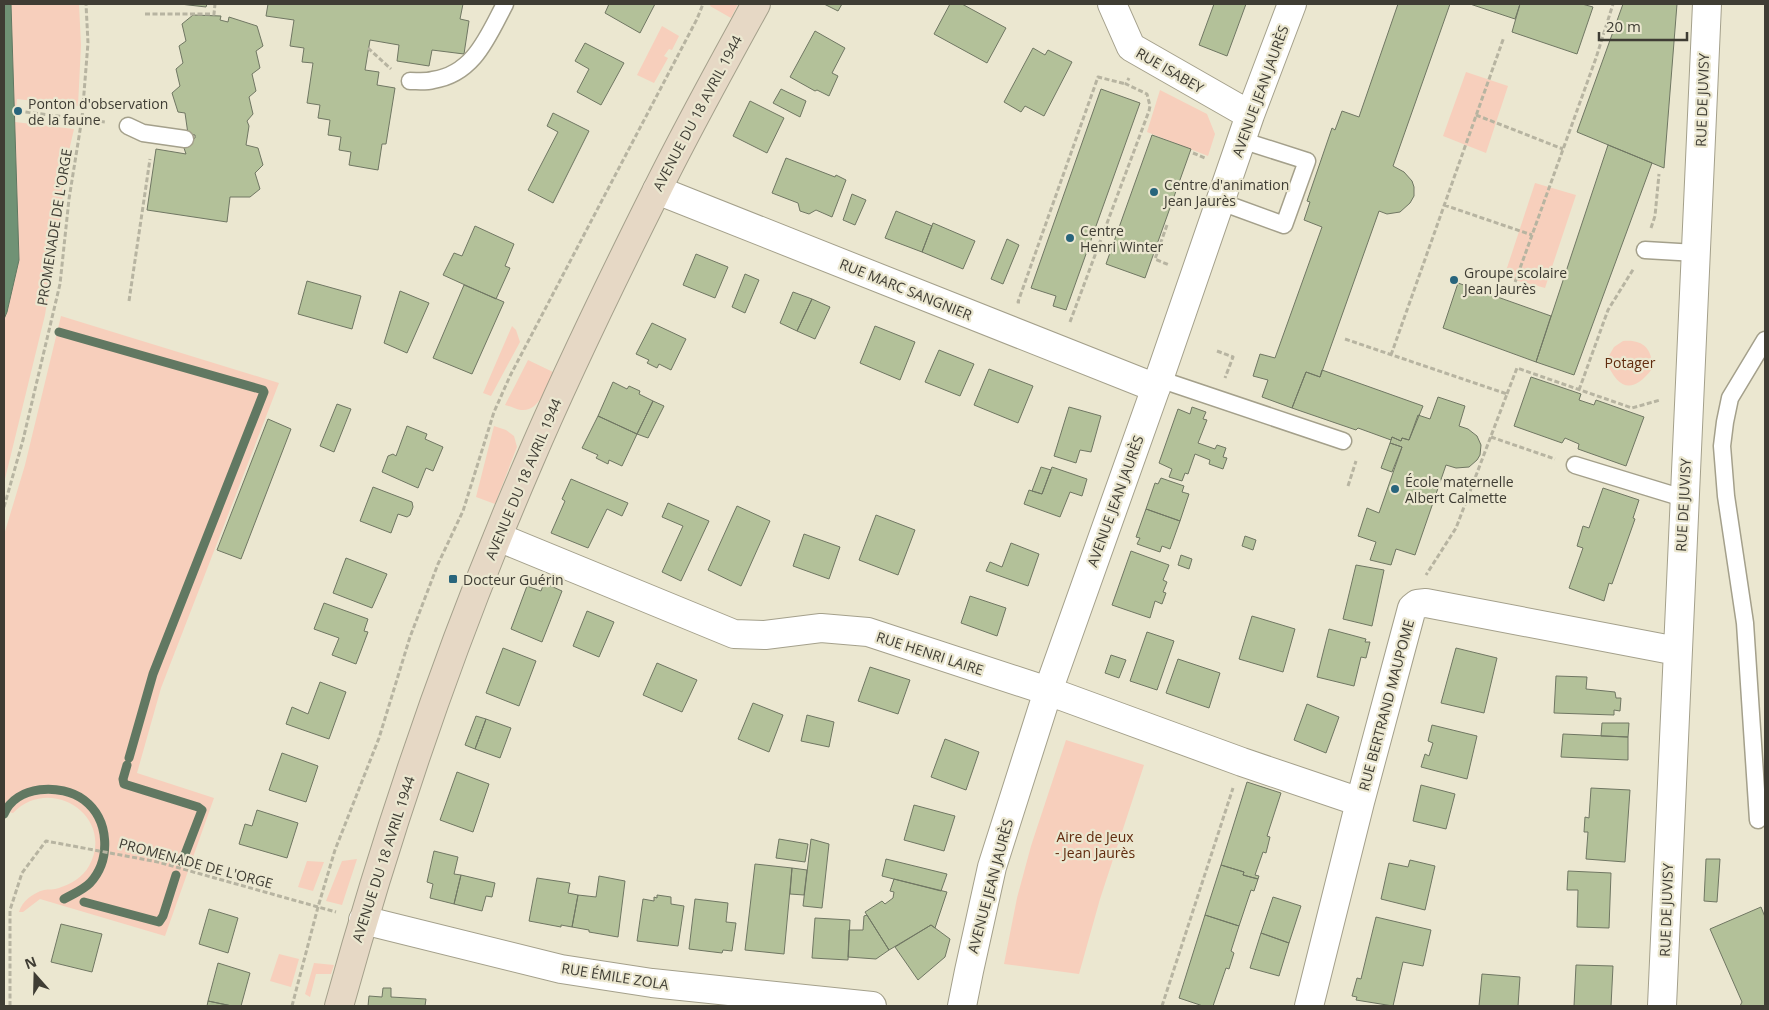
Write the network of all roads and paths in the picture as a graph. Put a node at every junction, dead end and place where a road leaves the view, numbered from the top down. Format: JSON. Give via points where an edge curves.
{"nodes":[{"id":1,"x":86,"y":4,"type":"edge"},
{"id":2,"x":215,"y":4,"type":"edge"},
{"id":3,"x":505,"y":4,"type":"edge"},
{"id":4,"x":703,"y":4,"type":"edge"},
{"id":5,"x":756,"y":4,"type":"edge"},
{"id":6,"x":1112,"y":4,"type":"edge"},
{"id":7,"x":1292,"y":4,"type":"edge"},
{"id":8,"x":1612,"y":4,"type":"edge"},
{"id":9,"x":1707,"y":4,"type":"edge"},
{"id":10,"x":145,"y":14,"type":"dead end"},
{"id":11,"x":1504,"y":37,"type":"dead end"},
{"id":12,"x":368,"y":48,"type":"dead end"},
{"id":13,"x":1142,"y":54,"type":"junction"},
{"id":14,"x":410,"y":81,"type":"joint"},
{"id":15,"x":1126,"y":84,"type":"junction"},
{"id":16,"x":18,"y":111,"type":"dead end"},
{"id":17,"x":1476,"y":115,"type":"junction"},
{"id":18,"x":82,"y":118,"type":"junction"},
{"id":19,"x":128,"y":126,"type":"dead end"},
{"id":20,"x":1245,"y":127,"type":"junction"},
{"id":21,"x":185,"y":139,"type":"dead end"},
{"id":22,"x":1563,"y":149,"type":"junction"},
{"id":23,"x":150,"y":159,"type":"dead end"},
{"id":24,"x":1659,"y":174,"type":"dead end"},
{"id":25,"x":657,"y":190,"type":"junction"},
{"id":26,"x":1221,"y":202,"type":"junction"},
{"id":27,"x":1444,"y":205,"type":"junction"},
{"id":28,"x":1532,"y":235,"type":"junction"},
{"id":29,"x":1645,"y":250,"type":"junction"},
{"id":30,"x":1696,"y":253,"type":"junction"},
{"id":31,"x":1510,"y":296,"type":"dead end"},
{"id":32,"x":129,"y":301,"type":"dead end"},
{"id":33,"x":1028,"y":305,"type":"dead end"},
{"id":34,"x":1345,"y":339,"type":"dead end"},
{"id":35,"x":1765,"y":340,"type":"edge"},
{"id":36,"x":1046,"y":344,"type":"junction"},
{"id":37,"x":1217,"y":351,"type":"dead end"},
{"id":38,"x":1391,"y":355,"type":"junction"},
{"id":39,"x":1158,"y":384,"type":"junction"},
{"id":40,"x":1580,"y":390,"type":"junction"},
{"id":41,"x":1507,"y":394,"type":"junction"},
{"id":42,"x":1218,"y":398,"type":"junction"},
{"id":43,"x":1689,"y":403,"type":"junction"},
{"id":44,"x":1490,"y":437,"type":"junction"},
{"id":45,"x":1343,"y":441,"type":"dead end"},
{"id":46,"x":1559,"y":460,"type":"dead end"},
{"id":47,"x":1575,"y":465,"type":"dead end"},
{"id":48,"x":1684,"y":498,"type":"junction"},
{"id":49,"x":4,"y":508,"type":"edge"},
{"id":50,"x":498,"y":537,"type":"junction"},
{"id":51,"x":1424,"y":578,"type":"dead end"},
{"id":52,"x":1677,"y":651,"type":"junction"},
{"id":53,"x":1048,"y":691,"type":"junction"},
{"id":54,"x":1242,"y":762,"type":"junction"},
{"id":55,"x":1360,"y":802,"type":"junction"},
{"id":56,"x":1758,"y":820,"type":"dead end"},
{"id":57,"x":318,"y":907,"type":"junction"},
{"id":58,"x":363,"y":920,"type":"junction"},
{"id":59,"x":10,"y":1006,"type":"edge"},
{"id":60,"x":292,"y":1006,"type":"edge"},
{"id":61,"x":339,"y":1006,"type":"edge"},
{"id":62,"x":872,"y":1006,"type":"edge"},
{"id":63,"x":962,"y":1006,"type":"edge"},
{"id":64,"x":1162,"y":1006,"type":"edge"},
{"id":65,"x":1309,"y":1006,"type":"edge"},
{"id":66,"x":1662,"y":1006,"type":"edge"}],
"edges":[{"from":1,"to":18,"type":"path","name":"PROMENADE DE L'ORGE","via":[[88,43]]},
{"from":2,"to":10,"type":"path","via":[[214,14]]},
{"from":3,"to":14,"type":"lane","via":[[480,52],[457,72],[434,80]]},
{"from":4,"to":57,"type":"path","via":[[494,412],[463,511],[438,564],[410,638],[379,738],[335,850]]},
{"from":5,"to":25,"type":"street","name":"AVENUE DU 18 AVRIL 1944"},
{"from":6,"to":13,"type":"street","name":"RUE ISABEY","via":[[1131,48]]},
{"from":7,"to":20,"type":"street","name":"AVENUE JEAN JAURÈS"},
{"from":8,"to":22,"type":"path"},
{"from":9,"to":30,"type":"street","name":"RUE DE JUVISY"},
{"from":11,"to":17,"type":"path"},
{"from":12,"to":14,"type":"path","via":[[404,81]]},
{"from":13,"to":15,"type":"path"},
{"from":13,"to":20,"type":"street","name":"RUE ISABEY"},
{"from":15,"to":33,"type":"path","via":[[1098,77],[1018,302]]},
{"from":15,"to":36,"type":"path","via":[[1147,94],[1149,112],[1071,322],[1055,316]]},
{"from":16,"to":18,"type":"path"},
{"from":17,"to":22,"type":"path"},
{"from":17,"to":27,"type":"path"},
{"from":18,"to":49,"type":"path","name":"PROMENADE DE L'ORGE","via":[[60,284]]},
{"from":19,"to":21,"type":"lane","via":[[143,134]]},
{"from":20,"to":26,"type":"street","name":"AVENUE JEAN JAURÈS"},
{"from":20,"to":26,"type":"lane","via":[[1307,161],[1284,225]]},
{"from":22,"to":28,"type":"path"},
{"from":23,"to":32,"type":"path"},
{"from":24,"to":29,"type":"path","via":[[1655,216]]},
{"from":25,"to":36,"type":"street","name":"RUE MARC SANGNIER"},
{"from":25,"to":50,"type":"street","name":"AVENUE DU 18 AVRIL 1944","via":[[570,371]]},
{"from":26,"to":39,"type":"street","name":"AVENUE JEAN JAURÈS"},
{"from":27,"to":28,"type":"path"},
{"from":27,"to":38,"type":"path"},
{"from":28,"to":31,"type":"path"},
{"from":29,"to":30,"type":"lane"},
{"from":29,"to":40,"type":"path","via":[[1608,310]]},
{"from":30,"to":43,"type":"street","name":"RUE DE JUVISY"},
{"from":34,"to":38,"type":"path"},
{"from":35,"to":56,"type":"lane","via":[[1730,398],[1722,446],[1745,623]]},
{"from":36,"to":39,"type":"street","name":"RUE MARC SANGNIER"},
{"from":37,"to":42,"type":"path","via":[[1233,357]]},
{"from":38,"to":41,"type":"path"},
{"from":39,"to":42,"type":"lane"},
{"from":39,"to":53,"type":"street","name":"AVENUE JEAN JAURÈS"},
{"from":40,"to":41,"type":"path","via":[[1517,368]]},
{"from":40,"to":43,"type":"path","via":[[1632,408],[1661,400]]},
{"from":41,"to":44,"type":"path"},
{"from":42,"to":45,"type":"lane"},
{"from":43,"to":48,"type":"street","name":"RUE DE JUVISY"},
{"from":44,"to":46,"type":"path"},
{"from":44,"to":51,"type":"path","via":[[1456,528]]},
{"from":47,"to":48,"type":"lane"},
{"from":48,"to":52,"type":"street","name":"RUE DE JUVISY"},
{"from":50,"to":53,"type":"street","name":"RUE HENRI LAIRE","via":[[734,634],[765,635],[821,628],[868,632]]},
{"from":50,"to":58,"type":"street","name":"AVENUE DU 18 AVRIL 1944","via":[[429,719]]},
{"from":52,"to":55,"type":"street","name":"RUE BERTRAND MAUPOME","via":[[1426,603],[1417,604],[1412,608]]},
{"from":52,"to":66,"type":"street","name":"RUE DE JUVISY"},
{"from":53,"to":54,"type":"street","name":"RUE HENRI LAIRE"},
{"from":53,"to":63,"type":"street","name":"AVENUE JEAN JAURÈS","via":[[992,867]]},
{"from":54,"to":55,"type":"street","name":"RUE HENRI LAIRE"},
{"from":54,"to":64,"type":"path"},
{"from":55,"to":65,"type":"street","name":"RUE BERTRAND MAUPOME"},
{"from":57,"to":58,"type":"path","name":"PROMENADE DE L'ORGE"},
{"from":57,"to":59,"type":"path","name":"PROMENADE DE L'ORGE","via":[[189,870],[46,841],[22,874],[10,910]]},
{"from":57,"to":60,"type":"path"},
{"from":58,"to":61,"type":"street","name":"AVENUE DU 18 AVRIL 1944"},
{"from":58,"to":62,"type":"street","name":"RUE ÉMILE ZOLA","via":[[561,969],[652,983]]}]}
